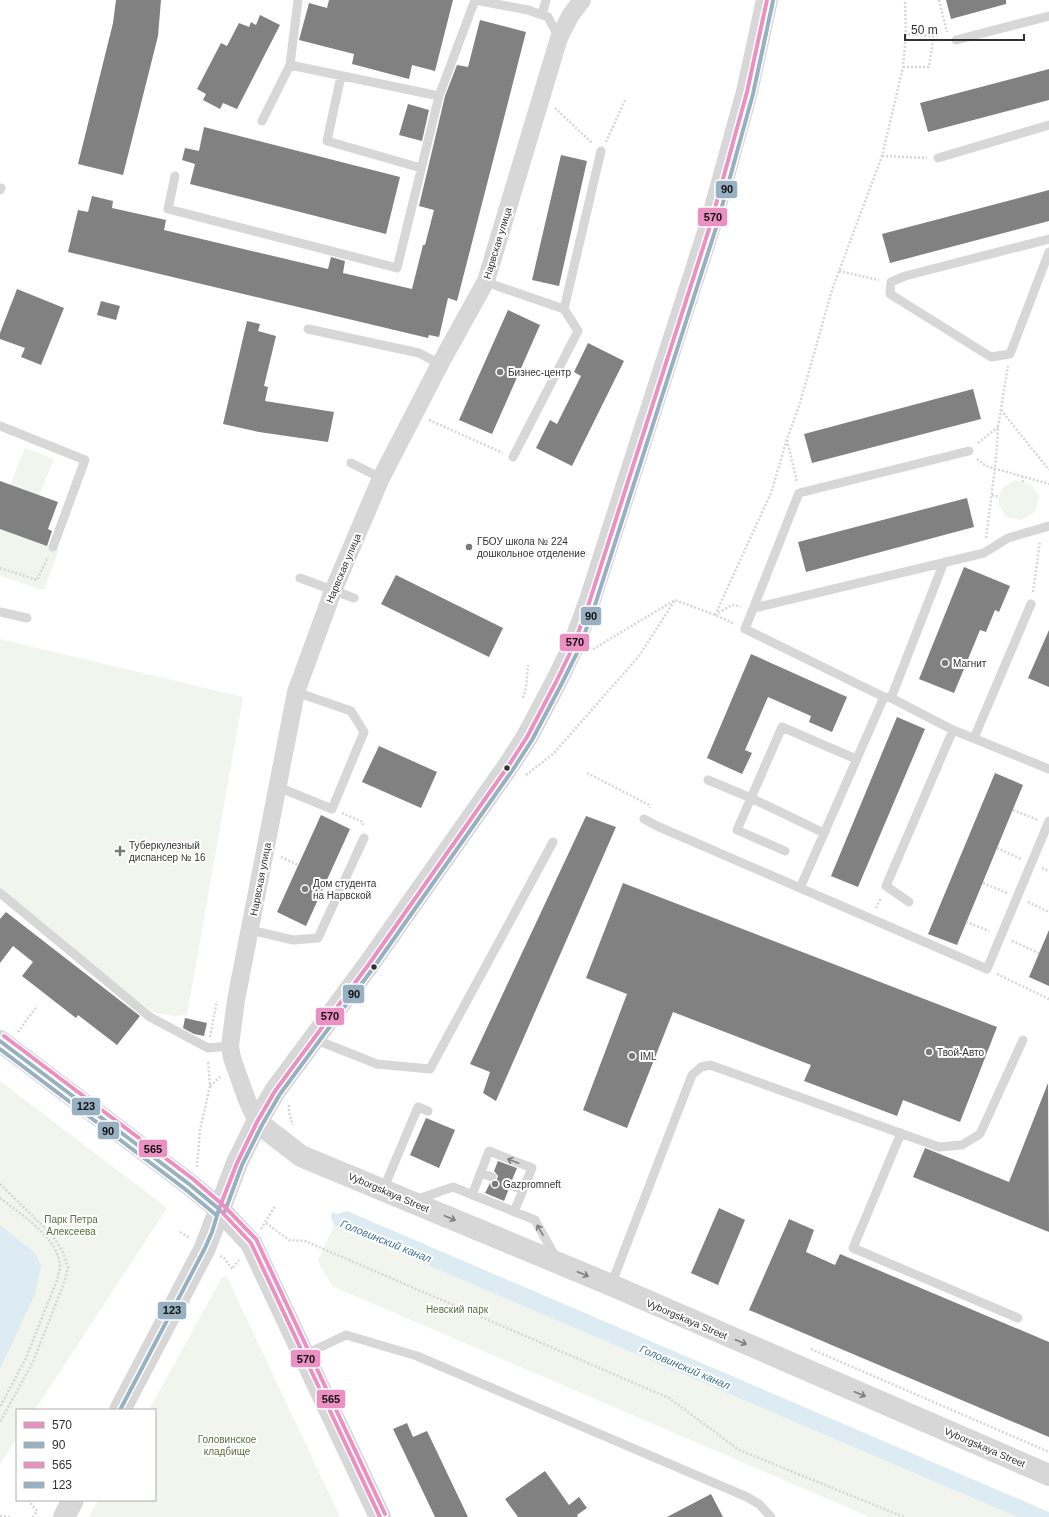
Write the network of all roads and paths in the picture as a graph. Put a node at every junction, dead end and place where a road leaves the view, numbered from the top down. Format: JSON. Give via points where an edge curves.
{"nodes":[{"id":1,"x":298,"y":0,"type":"edge"},
{"id":2,"x":546,"y":0,"type":"edge"},
{"id":3,"x":582,"y":0,"type":"edge"},
{"id":4,"x":767,"y":0,"type":"edge"},
{"id":5,"x":905,"y":0,"type":"edge"},
{"id":6,"x":939,"y":0,"type":"edge"},
{"id":7,"x":542,"y":14,"type":"junction"},
{"id":8,"x":1049,"y":16,"type":"edge"},
{"id":9,"x":947,"y":33,"type":"dead end"},
{"id":10,"x":906,"y":34,"type":"junction"},
{"id":11,"x":559,"y":38,"type":"junction"},
{"id":12,"x":956,"y":40,"type":"dead end"},
{"id":13,"x":290,"y":65,"type":"junction"},
{"id":14,"x":903,"y":67,"type":"junction"},
{"id":15,"x":341,"y":76,"type":"junction"},
{"id":16,"x":439,"y":96,"type":"junction"},
{"id":17,"x":626,"y":98,"type":"dead end"},
{"id":18,"x":551,"y":104,"type":"dead end"},
{"id":19,"x":262,"y":121,"type":"dead end"},
{"id":20,"x":1049,"y":125,"type":"edge"},
{"id":21,"x":601,"y":151,"type":"junction"},
{"id":22,"x":882,"y":156,"type":"junction"},
{"id":23,"x":938,"y":158,"type":"joint"},
{"id":24,"x":420,"y":168,"type":"junction"},
{"id":25,"x":175,"y":176,"type":"dead end"},
{"id":26,"x":1049,"y":239,"type":"edge"},
{"id":27,"x":1049,"y":252,"type":"edge"},
{"id":28,"x":839,"y":271,"type":"junction"},
{"id":29,"x":486,"y":281,"type":"junction"},
{"id":30,"x":891,"y":282,"type":"junction"},
{"id":31,"x":564,"y":309,"type":"junction"},
{"id":32,"x":308,"y":329,"type":"dead end"},
{"id":33,"x":1010,"y":354,"type":"junction"},
{"id":34,"x":440,"y":364,"type":"junction"},
{"id":35,"x":1000,"y":410,"type":"junction"},
{"id":36,"x":424,"y":417,"type":"dead end"},
{"id":37,"x":0,"y":426,"type":"edge"},
{"id":38,"x":787,"y":439,"type":"junction"},
{"id":39,"x":969,"y":451,"type":"dead end"},
{"id":40,"x":513,"y":457,"type":"joint"},
{"id":41,"x":352,"y":464,"type":"dead end"},
{"id":42,"x":986,"y":466,"type":"dead end"},
{"id":43,"x":995,"y":469,"type":"junction"},
{"id":44,"x":1049,"y":470,"type":"edge"},
{"id":45,"x":1024,"y":476,"type":"junction"},
{"id":46,"x":381,"y":478,"type":"junction"},
{"id":47,"x":1023,"y":482,"type":"dead end"},
{"id":48,"x":1049,"y":484,"type":"edge"},
{"id":49,"x":799,"y":493,"type":"junction"},
{"id":50,"x":992,"y":495,"type":"junction"},
{"id":51,"x":1000,"y":497,"type":"dead end"},
{"id":52,"x":1046,"y":526,"type":"edge"},
{"id":53,"x":53,"y":547,"type":"joint"},
{"id":54,"x":984,"y":553,"type":"junction"},
{"id":55,"x":944,"y":562,"type":"junction"},
{"id":56,"x":0,"y":568,"type":"edge"},
{"id":57,"x":300,"y":578,"type":"dead end"},
{"id":58,"x":333,"y":590,"type":"junction"},
{"id":59,"x":354,"y":598,"type":"dead end"},
{"id":60,"x":675,"y":600,"type":"junction"},
{"id":61,"x":1031,"y":604,"type":"joint"},
{"id":62,"x":754,"y":608,"type":"junction"},
{"id":63,"x":0,"y":612,"type":"edge"},
{"id":64,"x":715,"y":615,"type":"junction"},
{"id":65,"x":26,"y":618,"type":"dead end"},
{"id":66,"x":745,"y":629,"type":"junction"},
{"id":67,"x":592,"y":650,"type":"dead end"},
{"id":68,"x":528,"y":665,"type":"dead end"},
{"id":69,"x":296,"y":692,"type":"junction"},
{"id":70,"x":887,"y":697,"type":"junction"},
{"id":71,"x":523,"y":698,"type":"dead end"},
{"id":72,"x":953,"y":730,"type":"junction"},
{"id":73,"x":974,"y":738,"type":"junction"},
{"id":74,"x":856,"y":759,"type":"junction"},
{"id":75,"x":1049,"y":769,"type":"edge"},
{"id":76,"x":587,"y":773,"type":"dead end"},
{"id":77,"x":524,"y":777,"type":"dead end"},
{"id":78,"x":708,"y":780,"type":"dead end"},
{"id":79,"x":278,"y":787,"type":"junction"},
{"id":80,"x":751,"y":798,"type":"junction"},
{"id":81,"x":649,"y":805,"type":"dead end"},
{"id":82,"x":332,"y":809,"type":"junction"},
{"id":83,"x":1013,"y":810,"type":"dead end"},
{"id":84,"x":644,"y":819,"type":"dead end"},
{"id":85,"x":363,"y":822,"type":"dead end"},
{"id":86,"x":1049,"y":823,"type":"edge"},
{"id":87,"x":824,"y":833,"type":"junction"},
{"id":88,"x":364,"y":838,"type":"dead end"},
{"id":89,"x":553,"y":842,"type":"dead end"},
{"id":90,"x":785,"y":851,"type":"dead end"},
{"id":91,"x":278,"y":856,"type":"dead end"},
{"id":92,"x":298,"y":865,"type":"dead end"},
{"id":93,"x":886,"y":886,"type":"junction"},
{"id":94,"x":800,"y":888,"type":"junction"},
{"id":95,"x":0,"y":893,"type":"edge"},
{"id":96,"x":909,"y":902,"type":"dead end"},
{"id":97,"x":871,"y":919,"type":"junction"},
{"id":98,"x":250,"y":930,"type":"junction"},
{"id":99,"x":987,"y":969,"type":"junction"},
{"id":100,"x":1049,"y":999,"type":"edge"},
{"id":101,"x":37,"y":1006,"type":"dead end"},
{"id":102,"x":8,"y":1038,"type":"edge"},
{"id":103,"x":313,"y":1039,"type":"junction"},
{"id":104,"x":1023,"y":1040,"type":"dead end"},
{"id":105,"x":230,"y":1046,"type":"junction"},
{"id":106,"x":428,"y":1111,"type":"dead end"},
{"id":107,"x":257,"y":1122,"type":"junction"},
{"id":108,"x":901,"y":1134,"type":"junction"},
{"id":109,"x":481,"y":1172,"type":"junction"},
{"id":110,"x":492,"y":1177,"type":"dead end"},
{"id":111,"x":0,"y":1184,"type":"edge"},
{"id":112,"x":510,"y":1184,"type":"dead end"},
{"id":113,"x":383,"y":1190,"type":"junction"},
{"id":114,"x":523,"y":1190,"type":"junction"},
{"id":115,"x":472,"y":1195,"type":"junction"},
{"id":116,"x":0,"y":1198,"type":"edge"},
{"id":117,"x":410,"y":1201,"type":"junction"},
{"id":118,"x":275,"y":1206,"type":"dead end"},
{"id":119,"x":219,"y":1209,"type":"junction"},
{"id":120,"x":514,"y":1212,"type":"junction"},
{"id":121,"x":560,"y":1264,"type":"junction"},
{"id":122,"x":611,"y":1285,"type":"junction"},
{"id":123,"x":1018,"y":1318,"type":"dead end"},
{"id":124,"x":808,"y":1348,"type":"dead end"},
{"id":125,"x":304,"y":1355,"type":"junction"},
{"id":126,"x":0,"y":1407,"type":"edge"},
{"id":127,"x":121,"y":1409,"type":"edge"},
{"id":128,"x":0,"y":1422,"type":"edge"},
{"id":129,"x":1049,"y":1452,"type":"edge"},
{"id":130,"x":1049,"y":1475,"type":"edge"},
{"id":131,"x":29,"y":1501,"type":"edge"},
{"id":132,"x":72,"y":1501,"type":"edge"},
{"id":133,"x":0,"y":1516,"type":"edge"},
{"id":134,"x":11,"y":1517,"type":"edge"},
{"id":135,"x":33,"y":1517,"type":"edge"},
{"id":136,"x":64,"y":1517,"type":"edge"},
{"id":137,"x":380,"y":1517,"type":"edge"},
{"id":138,"x":771,"y":1517,"type":"edge"},
{"id":139,"x":904,"y":1517,"type":"edge"}],
"edges":[{"from":1,"to":13,"type":"lane"},
{"from":2,"to":7,"type":"lane"},
{"from":3,"to":11,"type":"street","name":"Нарвская улица"},
{"from":4,"to":103,"type":"street","via":[[747,92],[710,226],[573,647],[527,737],[473,818]]},
{"from":5,"to":10,"type":"path"},
{"from":6,"to":9,"type":"path"},
{"from":7,"to":11,"type":"lane","via":[[548,17]]},
{"from":7,"to":16,"type":"lane","via":[[475,0]]},
{"from":8,"to":12,"type":"lane"},
{"from":10,"to":14,"type":"path"},
{"from":10,"to":14,"type":"path","via":[[933,36],[933,40],[929,68]]},
{"from":11,"to":29,"type":"street","name":"Нарвская улица"},
{"from":13,"to":15,"type":"lane"},
{"from":13,"to":19,"type":"lane"},
{"from":14,"to":22,"type":"path"},
{"from":15,"to":16,"type":"lane"},
{"from":15,"to":24,"type":"lane","via":[[327,141]]},
{"from":16,"to":24,"type":"lane"},
{"from":17,"to":21,"type":"path"},
{"from":18,"to":21,"type":"path"},
{"from":20,"to":23,"type":"lane"},
{"from":21,"to":31,"type":"lane"},
{"from":22,"to":23,"type":"path"},
{"from":22,"to":28,"type":"path"},
{"from":24,"to":25,"type":"lane","via":[[397,268],[168,209]]},
{"from":26,"to":30,"type":"lane","via":[[905,276]]},
{"from":27,"to":33,"type":"lane"},
{"from":28,"to":30,"type":"path"},
{"from":28,"to":38,"type":"path"},
{"from":29,"to":31,"type":"lane"},
{"from":29,"to":34,"type":"street","name":"Нарвская улица"},
{"from":30,"to":33,"type":"lane","via":[[890,294],[991,357]]},
{"from":31,"to":40,"type":"lane","via":[[578,331]]},
{"from":32,"to":34,"type":"lane","via":[[419,353]]},
{"from":33,"to":35,"type":"path"},
{"from":34,"to":46,"type":"street","name":"Нарвская улица"},
{"from":35,"to":43,"type":"path"},
{"from":35,"to":44,"type":"path"},
{"from":36,"to":40,"type":"path"},
{"from":37,"to":53,"type":"lane","via":[[85,460]]},
{"from":38,"to":49,"type":"path"},
{"from":38,"to":64,"type":"path","via":[[771,493]]},
{"from":39,"to":49,"type":"lane"},
{"from":41,"to":46,"type":"lane"},
{"from":42,"to":43,"type":"path"},
{"from":43,"to":45,"type":"path"},
{"from":43,"to":50,"type":"path"},
{"from":45,"to":47,"type":"path"},
{"from":45,"to":48,"type":"path"},
{"from":46,"to":58,"type":"street","name":"Нарвская улица"},
{"from":49,"to":62,"type":"lane"},
{"from":50,"to":51,"type":"path"},
{"from":50,"to":54,"type":"path"},
{"from":52,"to":54,"type":"lane","via":[[1008,538]]},
{"from":52,"to":61,"type":"path"},
{"from":53,"to":56,"type":"path","via":[[37,580]]},
{"from":54,"to":55,"type":"lane"},
{"from":55,"to":62,"type":"lane"},
{"from":55,"to":70,"type":"lane"},
{"from":57,"to":58,"type":"lane"},
{"from":58,"to":59,"type":"lane"},
{"from":58,"to":69,"type":"street","name":"Нарвская улица"},
{"from":60,"to":64,"type":"path"},
{"from":60,"to":67,"type":"path"},
{"from":60,"to":77,"type":"path","via":[[639,656],[554,753]]},
{"from":61,"to":73,"type":"lane"},
{"from":62,"to":64,"type":"path","via":[[732,605]]},
{"from":62,"to":66,"type":"lane"},
{"from":63,"to":65,"type":"lane"},
{"from":64,"to":66,"type":"path"},
{"from":66,"to":70,"type":"lane"},
{"from":68,"to":71,"type":"path"},
{"from":69,"to":79,"type":"street","name":"Нарвская улица"},
{"from":69,"to":82,"type":"lane","via":[[351,711],[364,732]]},
{"from":70,"to":72,"type":"lane"},
{"from":70,"to":74,"type":"lane"},
{"from":72,"to":73,"type":"lane"},
{"from":72,"to":93,"type":"lane"},
{"from":73,"to":75,"type":"lane"},
{"from":74,"to":80,"type":"lane","via":[[782,727]]},
{"from":74,"to":87,"type":"lane"},
{"from":76,"to":81,"type":"path"},
{"from":78,"to":80,"type":"lane"},
{"from":79,"to":82,"type":"lane"},
{"from":79,"to":98,"type":"street","name":"Нарвская улица"},
{"from":80,"to":87,"type":"lane"},
{"from":80,"to":90,"type":"lane","via":[[737,830]]},
{"from":82,"to":85,"type":"path"},
{"from":83,"to":86,"type":"path"},
{"from":84,"to":94,"type":"lane"},
{"from":86,"to":99,"type":"lane"},
{"from":87,"to":94,"type":"lane"},
{"from":88,"to":98,"type":"lane","via":[[318,938],[293,940]]},
{"from":89,"to":103,"type":"lane","via":[[430,1069],[377,1064]]},
{"from":91,"to":92,"type":"path"},
{"from":93,"to":96,"type":"lane"},
{"from":93,"to":97,"type":"path"},
{"from":94,"to":97,"type":"lane"},
{"from":95,"to":105,"type":"lane","via":[[150,1017],[208,1048]]},
{"from":97,"to":99,"type":"lane"},
{"from":98,"to":105,"type":"street","name":"Нарвская улица"},
{"from":99,"to":100,"type":"path"},
{"from":101,"to":102,"type":"path"},
{"from":102,"to":119,"type":"street"},
{"from":103,"to":107,"type":"street","via":[[275,1091]]},
{"from":104,"to":108,"type":"lane","via":[[980,1134],[962,1145],[939,1147]]},
{"from":105,"to":107,"type":"street","name":"Нарвская улица","via":[[234,1067]]},
{"from":106,"to":113,"type":"lane","via":[[418,1107]]},
{"from":107,"to":113,"type":"street","name":"Vyborgskaya Street","via":[[301,1156]]},
{"from":107,"to":119,"type":"street"},
{"from":108,"to":122,"type":"lane","via":[[710,1065],[701,1067],[692,1075]]},
{"from":108,"to":123,"type":"lane","via":[[853,1248]]},
{"from":109,"to":110,"type":"lane"},
{"from":114,"to":109,"type":"lane","one_way":true,"via":[[532,1168],[490,1151]]},
{"from":109,"to":115,"type":"lane"},
{"from":111,"to":128,"type":"path","via":[[52,1235],[63,1252],[68,1268],[33,1362]]},
{"from":112,"to":114,"type":"lane"},
{"from":113,"to":117,"type":"street","name":"Vyborgskaya Street"},
{"from":114,"to":120,"type":"lane"},
{"from":115,"to":117,"type":"lane","via":[[453,1187]]},
{"from":115,"to":120,"type":"lane"},
{"from":116,"to":126,"type":"path","via":[[48,1238],[57,1254],[60,1268],[29,1351]]},
{"from":117,"to":121,"type":"street","name":"Vyborgskaya Street","one_way":true},
{"from":118,"to":139,"type":"path","via":[[266,1223],[289,1240],[305,1241],[669,1398],[739,1450]]},
{"from":119,"to":125,"type":"street","via":[[251,1243]]},
{"from":119,"to":127,"type":"street","via":[[205,1248]]},
{"from":121,"to":120,"type":"lane","one_way":true,"via":[[535,1220]]},
{"from":121,"to":122,"type":"street","name":"Vyborgskaya Street","one_way":true},
{"from":122,"to":130,"type":"street","name":"Vyborgskaya Street","one_way":true},
{"from":124,"to":129,"type":"path"},
{"from":125,"to":137,"type":"street"},
{"from":125,"to":138,"type":"lane","via":[[346,1335],[417,1356],[747,1497],[759,1504]]},
{"from":131,"to":135,"type":"path","via":[[37,1511]]},
{"from":132,"to":136,"type":"street"},
{"from":133,"to":134,"type":"path"}]}
